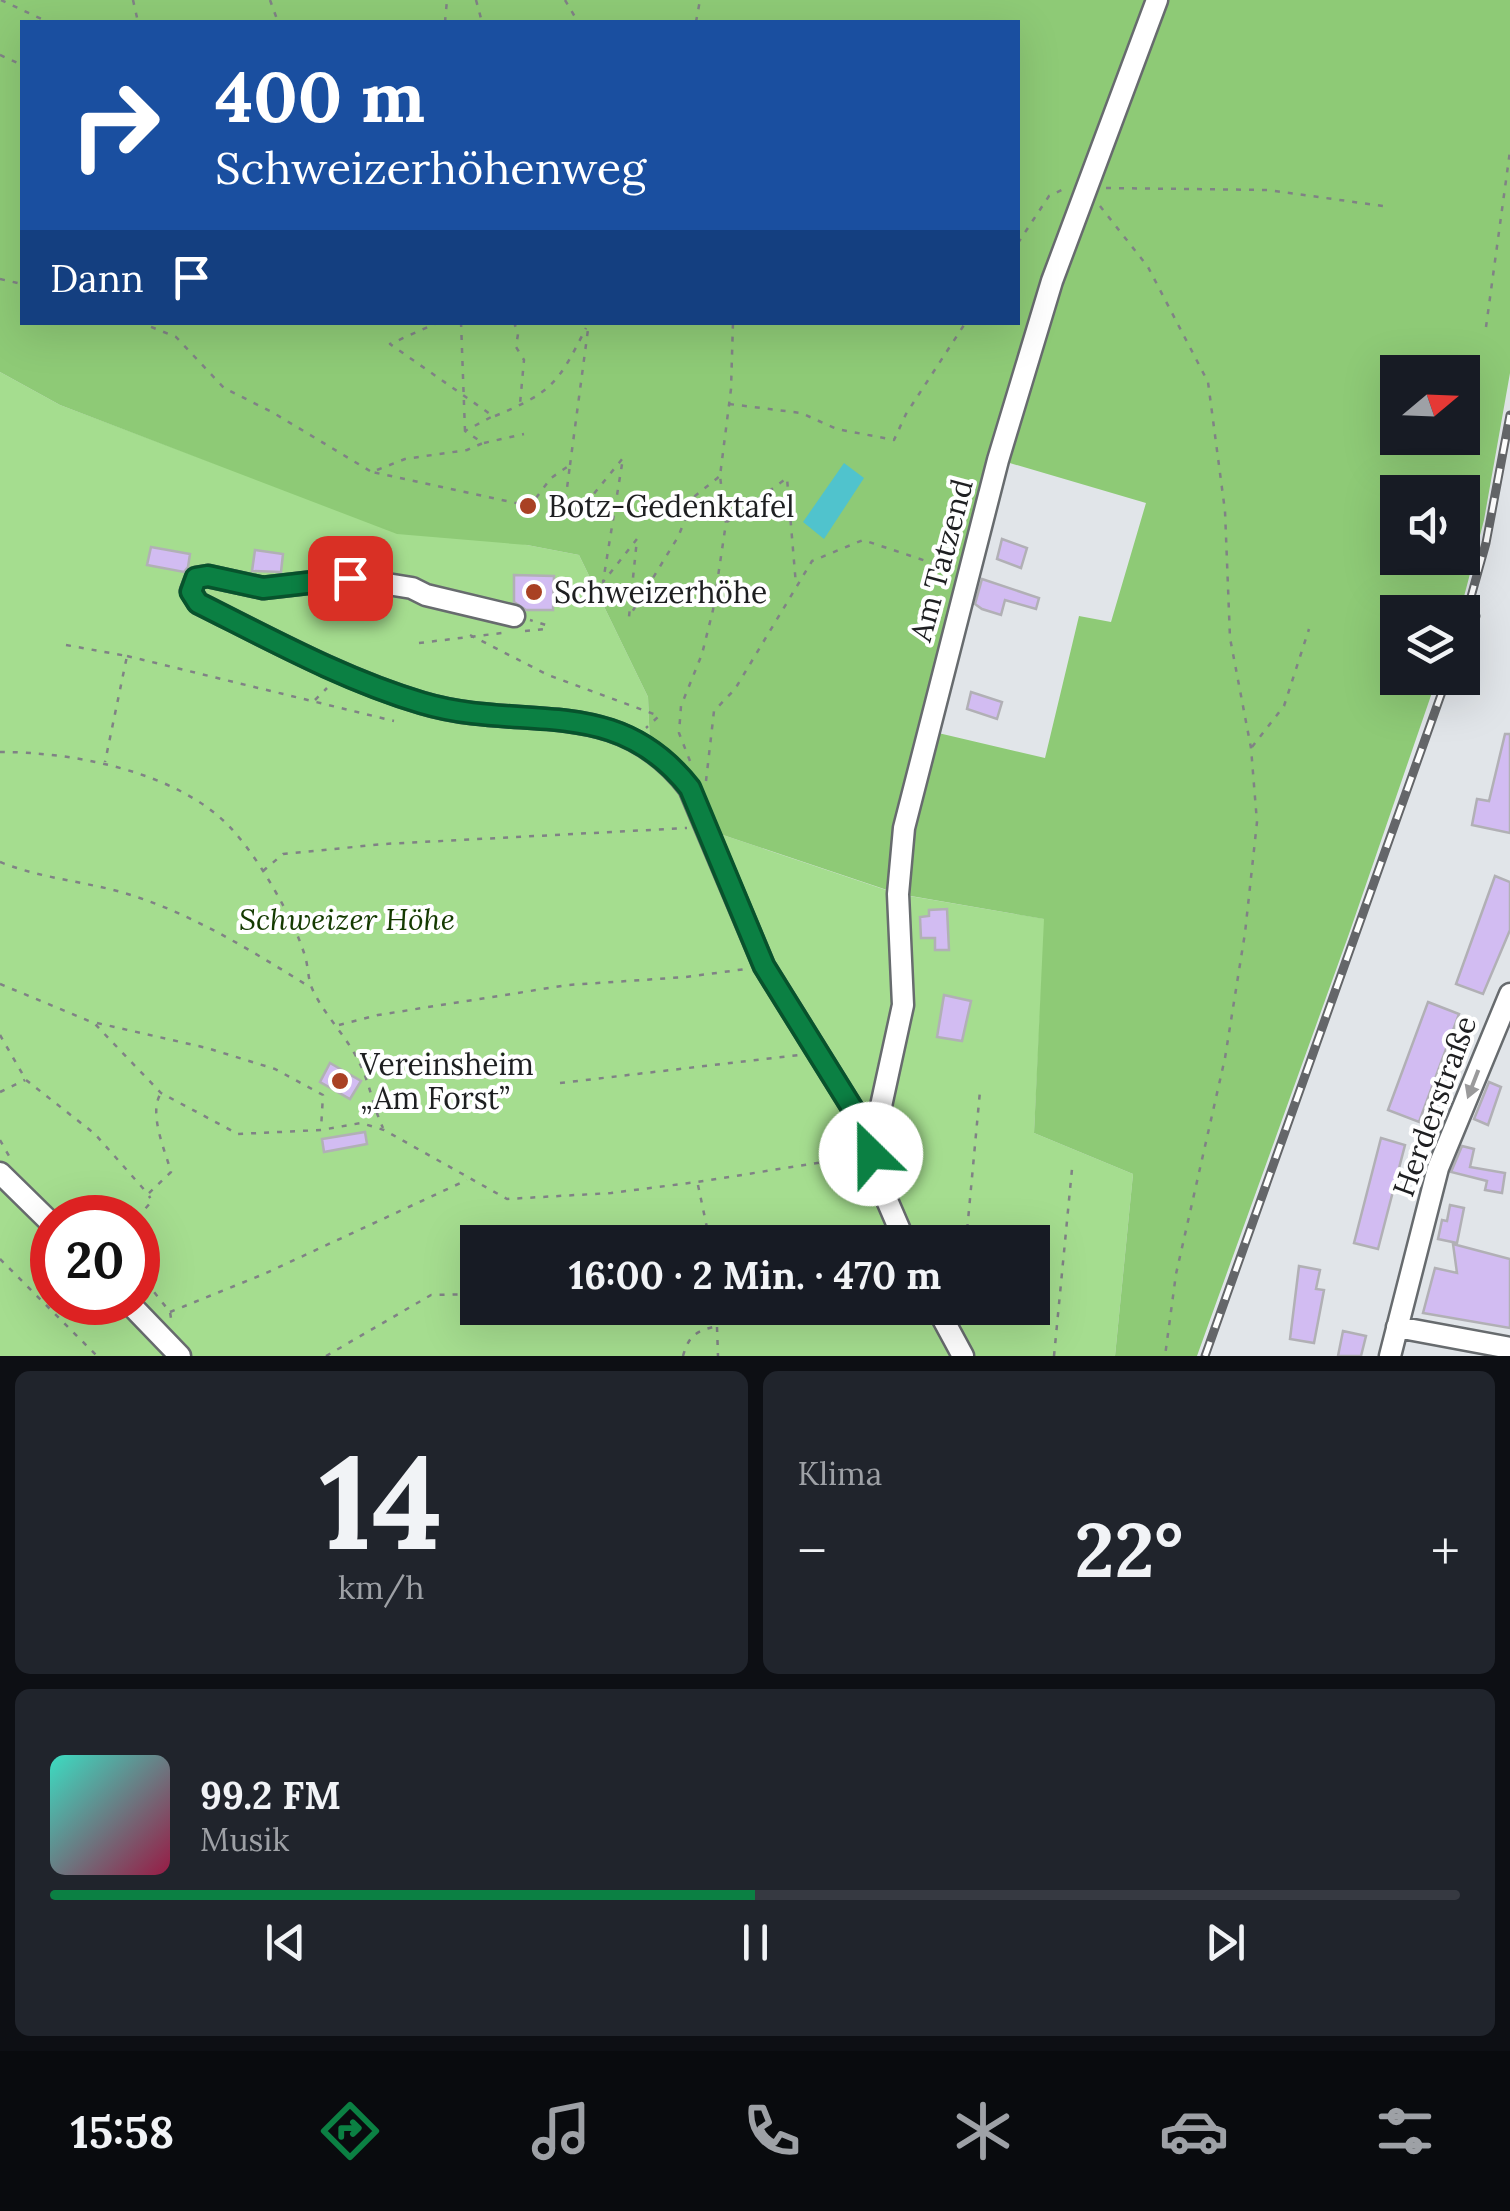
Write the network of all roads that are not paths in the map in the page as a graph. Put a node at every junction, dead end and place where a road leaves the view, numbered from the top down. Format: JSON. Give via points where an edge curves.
{"nodes":[{"id":1,"x":1157,"y":0,"type":"edge"},
{"id":2,"x":514,"y":616,"type":"dead end"},
{"id":3,"x":1510,"y":994,"type":"edge"},
{"id":4,"x":871,"y":1154,"type":"junction"},
{"id":5,"x":0,"y":1172,"type":"edge"},
{"id":6,"x":30,"y":1202,"type":"edge"},
{"id":7,"x":897,"y":1225,"type":"edge"},
{"id":8,"x":150,"y":1325,"type":"edge"},
{"id":9,"x":946,"y":1325,"type":"edge"},
{"id":10,"x":1398,"y":1327,"type":"junction"},
{"id":11,"x":1510,"y":1348,"type":"edge"},
{"id":12,"x":180,"y":1356,"type":"edge"},
{"id":13,"x":963,"y":1356,"type":"edge"},
{"id":14,"x":1390,"y":1356,"type":"edge"}],
"edges":[{"from":1,"to":4,"type":"street","name":"Am Tatzend","via":[[1047,299],[904,828],[898,894],[903,1006]]},
{"from":2,"to":4,"type":"street","via":[[350,578],[263,588],[208,576],[196,578],[191,592],[198,603],[275,641],[424,704],[593,724],[625,734],[673,767],[690,788],[764,966],[864,1127]]},
{"from":3,"to":10,"type":"street","name":"Herderstraße","one_way":true,"via":[[1438,1168]]},
{"from":4,"to":7,"type":"street"},
{"from":5,"to":6,"type":"street"},
{"from":8,"to":12,"type":"street"},
{"from":9,"to":13,"type":"street"},
{"from":10,"to":11,"type":"street"},
{"from":10,"to":14,"type":"street","name":"Herderstraße"}]}
